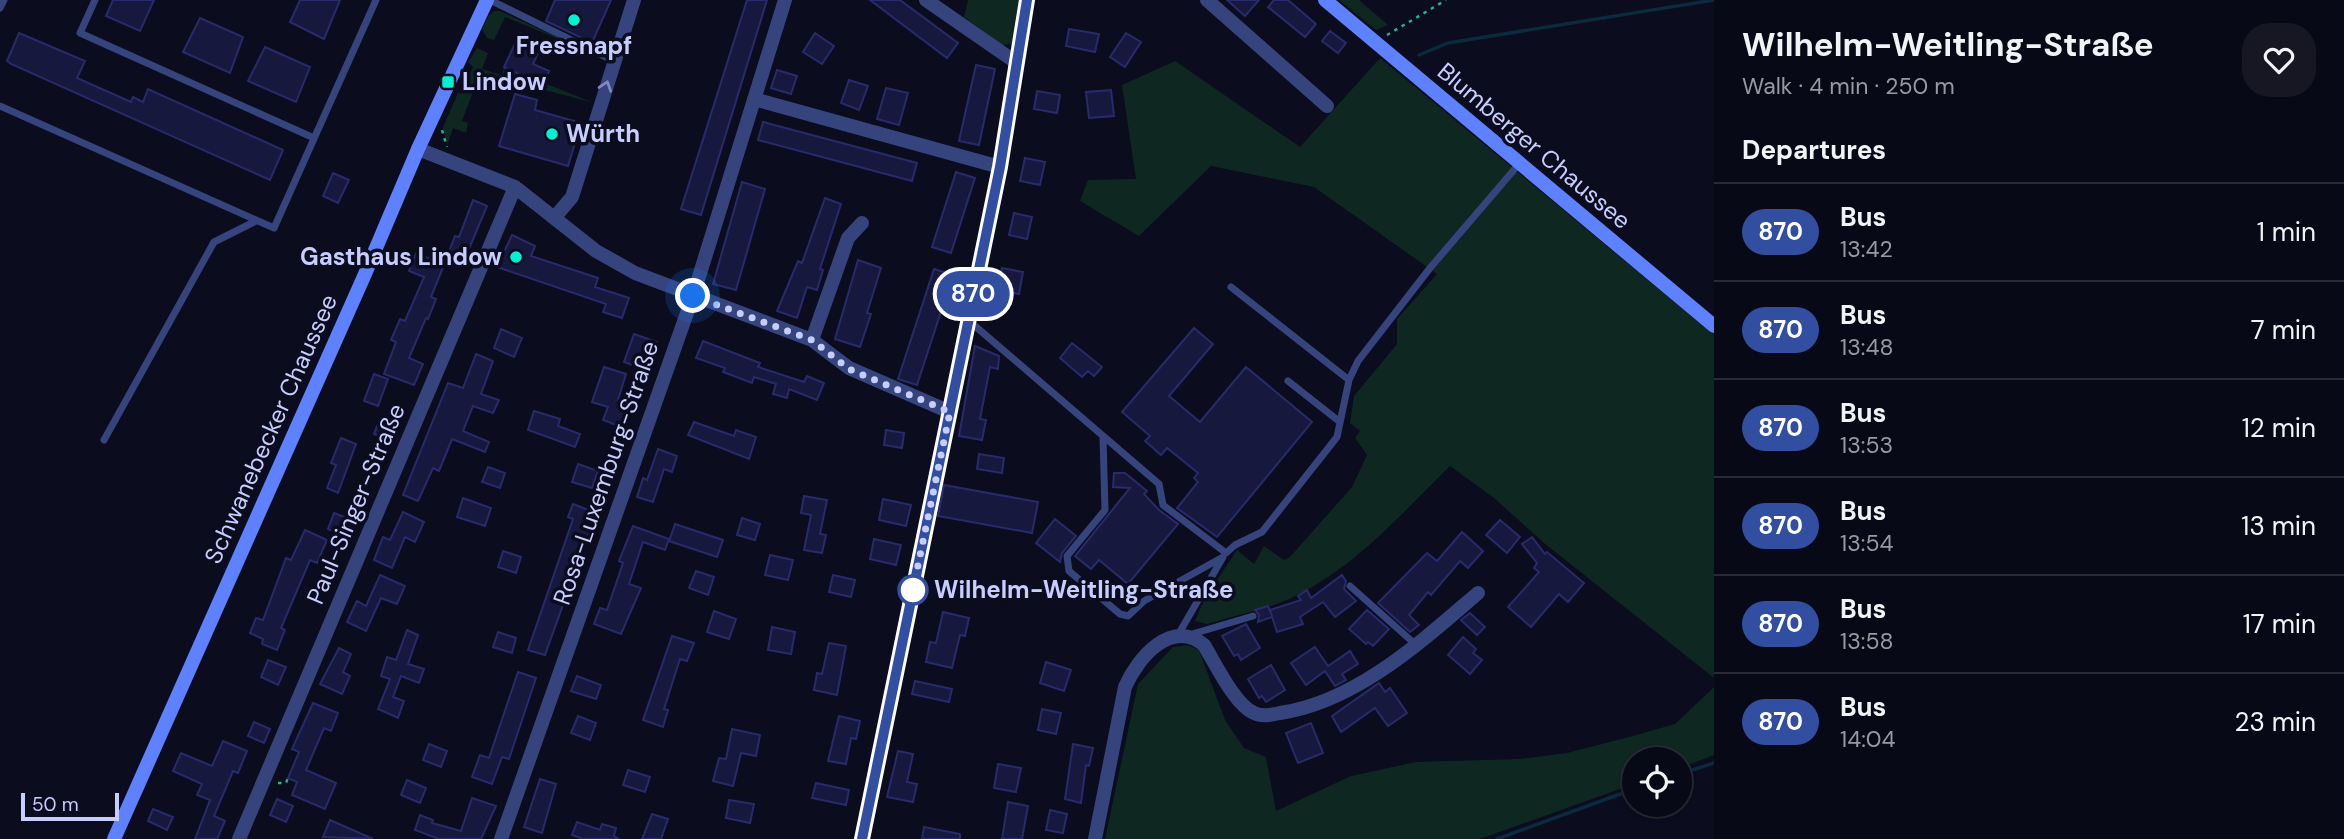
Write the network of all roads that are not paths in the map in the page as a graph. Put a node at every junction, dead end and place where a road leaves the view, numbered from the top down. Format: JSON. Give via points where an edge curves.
{"nodes":[{"id":1,"x":4,"y":0,"type":"edge"},
{"id":2,"x":95,"y":0,"type":"edge"},
{"id":3,"x":376,"y":0,"type":"edge"},
{"id":4,"x":489,"y":0,"type":"edge"},
{"id":5,"x":634,"y":0,"type":"edge"},
{"id":6,"x":785,"y":0,"type":"edge"},
{"id":7,"x":926,"y":0,"type":"edge"},
{"id":8,"x":1027,"y":0,"type":"edge"},
{"id":9,"x":1207,"y":0,"type":"edge"},
{"id":10,"x":1325,"y":0,"type":"edge"},
{"id":11,"x":0,"y":8,"type":"edge"},
{"id":12,"x":614,"y":61,"type":"junction"},
{"id":13,"x":1017,"y":63,"type":"junction"},
{"id":14,"x":754,"y":99,"type":"junction"},
{"id":15,"x":0,"y":106,"type":"edge"},
{"id":16,"x":1327,"y":106,"type":"dead end"},
{"id":17,"x":314,"y":138,"type":"junction"},
{"id":18,"x":418,"y":149,"type":"junction"},
{"id":19,"x":1519,"y":164,"type":"junction"},
{"id":20,"x":1000,"y":167,"type":"junction"},
{"id":21,"x":515,"y":187,"type":"junction"},
{"id":22,"x":555,"y":217,"type":"junction"},
{"id":23,"x":256,"y":221,"type":"junction"},
{"id":24,"x":862,"y":223,"type":"dead end"},
{"id":25,"x":1231,"y":287,"type":"dead end"},
{"id":26,"x":693,"y":296,"type":"junction"},
{"id":27,"x":968,"y":320,"type":"junction"},
{"id":28,"x":1714,"y":326,"type":"edge"},
{"id":29,"x":812,"y":340,"type":"junction"},
{"id":30,"x":1349,"y":380,"type":"junction"},
{"id":31,"x":1288,"y":382,"type":"dead end"},
{"id":32,"x":950,"y":412,"type":"junction"},
{"id":33,"x":1340,"y":422,"type":"junction"},
{"id":34,"x":1103,"y":437,"type":"junction"},
{"id":35,"x":104,"y":440,"type":"dead end"},
{"id":36,"x":1225,"y":555,"type":"junction"},
{"id":37,"x":1350,"y":586,"type":"dead end"},
{"id":38,"x":1478,"y":593,"type":"dead end"},
{"id":39,"x":1253,"y":615,"type":"dead end"},
{"id":40,"x":1183,"y":635,"type":"junction"},
{"id":41,"x":1415,"y":644,"type":"junction"},
{"id":42,"x":114,"y":839,"type":"edge"},
{"id":43,"x":239,"y":839,"type":"edge"},
{"id":44,"x":502,"y":839,"type":"edge"},
{"id":45,"x":862,"y":839,"type":"edge"},
{"id":46,"x":1095,"y":839,"type":"edge"}],
"edges":[{"from":1,"to":11,"type":"lane"},
{"from":2,"to":17,"type":"lane","via":[[80,33]]},
{"from":3,"to":17,"type":"lane"},
{"from":4,"to":12,"type":"lane"},
{"from":4,"to":18,"type":"main road","name":"Schwanebecker Chaussee"},
{"from":5,"to":12,"type":"street"},
{"from":6,"to":14,"type":"street","name":"Rosa-Luxemburg-Straße"},
{"from":7,"to":13,"type":"street"},
{"from":8,"to":13,"type":"street"},
{"from":9,"to":16,"type":"street"},
{"from":10,"to":19,"type":"main road","name":"Blumberger Chaussee"},
{"from":22,"to":12,"type":"street","one_way":true,"via":[[572,197]]},
{"from":13,"to":20,"type":"street"},
{"from":14,"to":20,"type":"street"},
{"from":14,"to":26,"type":"street","name":"Rosa-Luxemburg-Straße"},
{"from":15,"to":23,"type":"lane"},
{"from":17,"to":23,"type":"lane","via":[[274,228]]},
{"from":18,"to":21,"type":"street"},
{"from":18,"to":42,"type":"main road","name":"Schwanebecker Chaussee"},
{"from":19,"to":28,"type":"main road","name":"Blumberger Chaussee"},
{"from":19,"to":30,"type":"lane","via":[[1430,268],[1358,361]]},
{"from":20,"to":27,"type":"street"},
{"from":21,"to":22,"type":"street"},
{"from":21,"to":43,"type":"street","name":"Paul-Singer-Straße"},
{"from":22,"to":26,"type":"street","via":[[612,262]]},
{"from":23,"to":35,"type":"lane","via":[[214,242]]},
{"from":24,"to":29,"type":"street","via":[[848,238]]},
{"from":25,"to":30,"type":"lane"},
{"from":26,"to":29,"type":"street"},
{"from":26,"to":44,"type":"street","name":"Rosa-Luxemburg-Straße"},
{"from":27,"to":32,"type":"street"},
{"from":27,"to":34,"type":"lane"},
{"from":29,"to":32,"type":"street","via":[[849,369]]},
{"from":30,"to":33,"type":"lane"},
{"from":31,"to":33,"type":"lane"},
{"from":32,"to":45,"type":"street"},
{"from":33,"to":36,"type":"lane","via":[[1337,437],[1262,532]]},
{"from":34,"to":36,"type":"lane","via":[[1159,484],[1163,505]]},
{"from":34,"to":36,"type":"lane","via":[[1105,510],[1067,556],[1069,571],[1128,616],[1144,601]]},
{"from":36,"to":40,"type":"lane"},
{"from":37,"to":41,"type":"lane"},
{"from":38,"to":41,"type":"street"},
{"from":39,"to":40,"type":"lane"},
{"from":40,"to":41,"type":"street","via":[[1204,645],[1243,707],[1265,716],[1332,699]]},
{"from":40,"to":46,"type":"street","via":[[1167,637],[1133,669],[1125,687]]}]}
